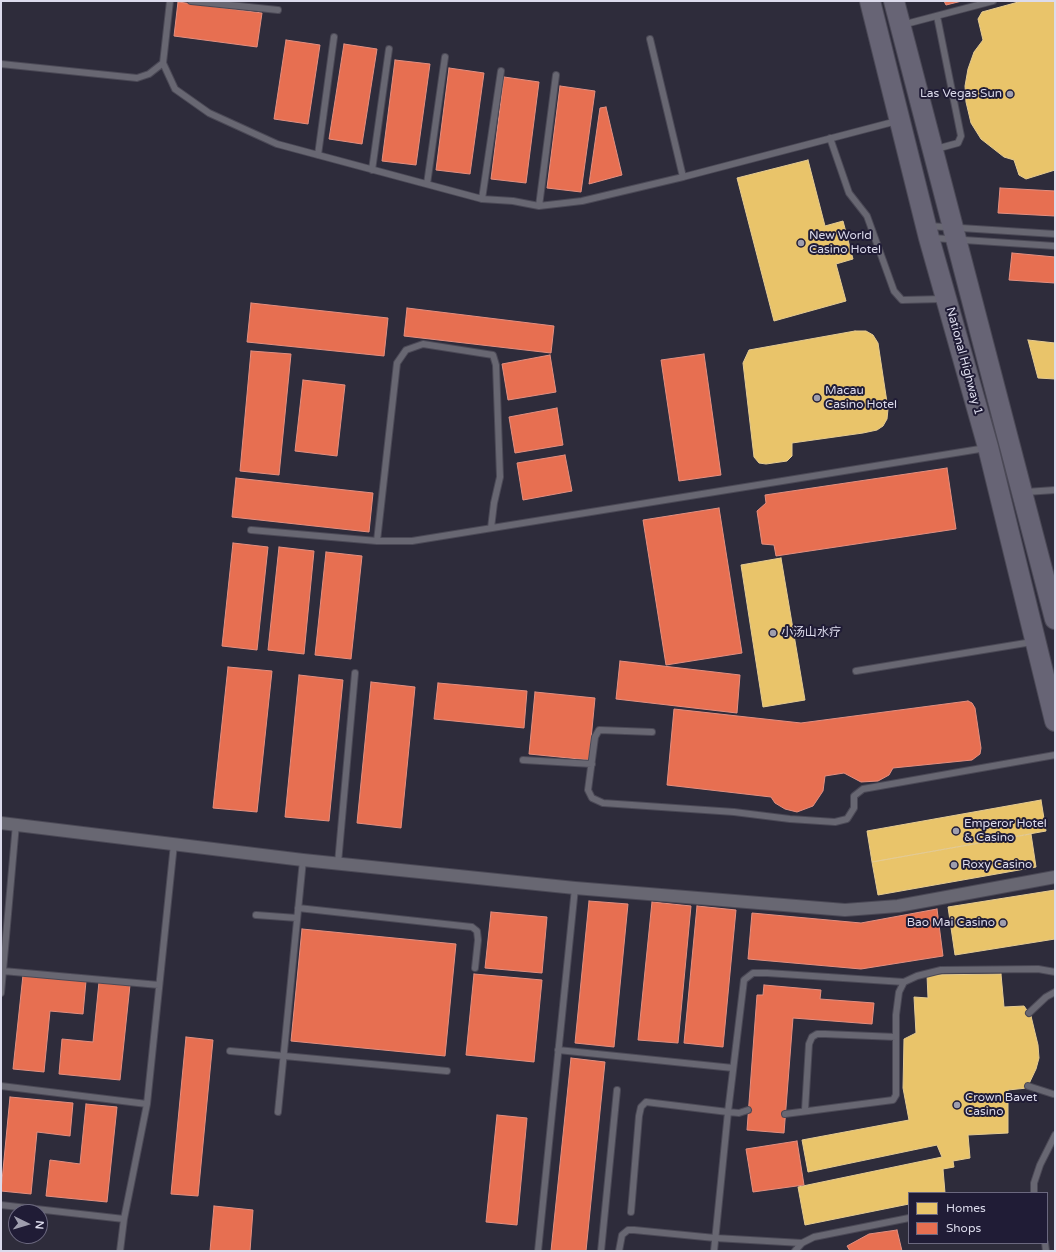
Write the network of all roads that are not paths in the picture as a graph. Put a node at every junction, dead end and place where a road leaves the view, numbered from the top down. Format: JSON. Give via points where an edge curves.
{"nodes":[{"id":1,"x":170,"y":1,"type":"edge"},
{"id":2,"x":192,"y":1,"type":"edge"},
{"id":3,"x":870,"y":1,"type":"edge"},
{"id":4,"x":894,"y":1,"type":"edge"},
{"id":5,"x":993,"y":1,"type":"edge"},
{"id":6,"x":278,"y":10,"type":"dead end"},
{"id":7,"x":937,"y":16,"type":"junction"},
{"id":8,"x":901,"y":26,"type":"junction"},
{"id":9,"x":334,"y":36,"type":"dead end"},
{"id":10,"x":650,"y":39,"type":"dead end"},
{"id":11,"x":389,"y":49,"type":"dead end"},
{"id":12,"x":445,"y":57,"type":"dead end"},
{"id":13,"x":163,"y":63,"type":"junction"},
{"id":14,"x":1,"y":64,"type":"edge"},
{"id":15,"x":501,"y":71,"type":"dead end"},
{"id":16,"x":556,"y":75,"type":"dead end"},
{"id":17,"x":900,"y":120,"type":"junction"},
{"id":18,"x":830,"y":138,"type":"junction"},
{"id":19,"x":932,"y":150,"type":"junction"},
{"id":20,"x":318,"y":155,"type":"junction"},
{"id":21,"x":372,"y":170,"type":"junction"},
{"id":22,"x":683,"y":177,"type":"junction"},
{"id":23,"x":427,"y":184,"type":"junction"},
{"id":24,"x":482,"y":199,"type":"junction"},
{"id":25,"x":539,"y":206,"type":"junction"},
{"id":26,"x":928,"y":232,"type":"junction"},
{"id":27,"x":954,"y":234,"type":"junction"},
{"id":28,"x":1055,"y":234,"type":"edge"},
{"id":29,"x":1055,"y":246,"type":"edge"},
{"id":30,"x":947,"y":299,"type":"junction"},
{"id":31,"x":999,"y":445,"type":"junction"},
{"id":32,"x":1055,"y":490,"type":"edge"},
{"id":33,"x":1022,"y":492,"type":"junction"},
{"id":34,"x":491,"y":528,"type":"junction"},
{"id":35,"x":251,"y":530,"type":"dead end"},
{"id":36,"x":377,"y":541,"type":"junction"},
{"id":37,"x":1045,"y":610,"type":"edge"},
{"id":38,"x":1036,"y":641,"type":"junction"},
{"id":39,"x":856,"y":671,"type":"dead end"},
{"id":40,"x":355,"y":673,"type":"dead end"},
{"id":41,"x":1055,"y":721,"type":"edge"},
{"id":42,"x":652,"y":732,"type":"dead end"},
{"id":43,"x":1055,"y":755,"type":"edge"},
{"id":44,"x":523,"y":760,"type":"dead end"},
{"id":45,"x":592,"y":764,"type":"junction"},
{"id":46,"x":1,"y":823,"type":"edge"},
{"id":47,"x":16,"y":824,"type":"junction"},
{"id":48,"x":174,"y":844,"type":"junction"},
{"id":49,"x":303,"y":860,"type":"junction"},
{"id":50,"x":338,"y":863,"type":"junction"},
{"id":51,"x":1055,"y":877,"type":"edge"},
{"id":52,"x":575,"y":888,"type":"junction"},
{"id":53,"x":298,"y":908,"type":"junction"},
{"id":54,"x":256,"y":915,"type":"dead end"},
{"id":55,"x":297,"y":918,"type":"junction"},
{"id":56,"x":4,"y":922,"type":"edge"},
{"id":57,"x":475,"y":968,"type":"dead end"},
{"id":58,"x":3,"y":971,"type":"junction"},
{"id":59,"x":1055,"y":972,"type":"edge"},
{"id":60,"x":904,"y":982,"type":"junction"},
{"id":61,"x":159,"y":985,"type":"junction"},
{"id":62,"x":1055,"y":992,"type":"edge"},
{"id":63,"x":1,"y":993,"type":"edge"},
{"id":64,"x":1029,"y":1013,"type":"dead end"},
{"id":65,"x":896,"y":1037,"type":"junction"},
{"id":66,"x":558,"y":1050,"type":"junction"},
{"id":67,"x":230,"y":1051,"type":"dead end"},
{"id":68,"x":284,"y":1055,"type":"junction"},
{"id":69,"x":733,"y":1068,"type":"junction"},
{"id":70,"x":447,"y":1071,"type":"dead end"},
{"id":71,"x":1,"y":1086,"type":"edge"},
{"id":72,"x":1028,"y":1086,"type":"dead end"},
{"id":73,"x":617,"y":1090,"type":"dead end"},
{"id":74,"x":1053,"y":1094,"type":"dead end"},
{"id":75,"x":147,"y":1104,"type":"junction"},
{"id":76,"x":748,"y":1110,"type":"dead end"},
{"id":77,"x":805,"y":1110,"type":"junction"},
{"id":78,"x":278,"y":1112,"type":"dead end"},
{"id":79,"x":728,"y":1112,"type":"junction"},
{"id":80,"x":786,"y":1114,"type":"dead end"},
{"id":81,"x":1055,"y":1135,"type":"edge"},
{"id":82,"x":1034,"y":1192,"type":"edge"},
{"id":83,"x":1,"y":1205,"type":"edge"},
{"id":84,"x":631,"y":1212,"type":"dead end"},
{"id":85,"x":908,"y":1218,"type":"edge"},
{"id":86,"x":124,"y":1219,"type":"junction"},
{"id":87,"x":715,"y":1238,"type":"junction"},
{"id":88,"x":802,"y":1243,"type":"junction"},
{"id":89,"x":120,"y":1251,"type":"edge"},
{"id":90,"x":538,"y":1251,"type":"edge"},
{"id":91,"x":601,"y":1251,"type":"edge"},
{"id":92,"x":619,"y":1251,"type":"edge"},
{"id":93,"x":714,"y":1251,"type":"edge"},
{"id":94,"x":795,"y":1251,"type":"edge"}],
"edges":[{"from":1,"to":13,"type":"lane"},
{"from":2,"to":6,"type":"lane"},
{"from":3,"to":17,"type":"highway","name":"National Highway 1"},
{"from":4,"to":8,"type":"highway","name":"National Highway 1"},
{"from":5,"to":7,"type":"lane"},
{"from":7,"to":8,"type":"lane"},
{"from":7,"to":19,"type":"lane","via":[[961,136],[958,142]]},
{"from":8,"to":19,"type":"highway","name":"National Highway 1"},
{"from":9,"to":20,"type":"lane"},
{"from":10,"to":22,"type":"lane"},
{"from":11,"to":21,"type":"lane"},
{"from":12,"to":23,"type":"lane"},
{"from":13,"to":14,"type":"lane","via":[[149,74],[137,78]]},
{"from":13,"to":20,"type":"lane","via":[[175,89],[209,113],[277,144]]},
{"from":15,"to":24,"type":"lane"},
{"from":16,"to":25,"type":"lane"},
{"from":17,"to":18,"type":"lane"},
{"from":17,"to":26,"type":"highway","name":"National Highway 1"},
{"from":18,"to":22,"type":"lane"},
{"from":18,"to":30,"type":"lane","via":[[849,193],[867,216],[894,291],[902,300]]},
{"from":19,"to":27,"type":"highway","name":"National Highway 1"},
{"from":20,"to":21,"type":"lane"},
{"from":21,"to":23,"type":"lane"},
{"from":22,"to":25,"type":"lane","via":[[582,201]]},
{"from":23,"to":24,"type":"lane"},
{"from":24,"to":25,"type":"lane"},
{"from":26,"to":27,"type":"lane"},
{"from":26,"to":27,"type":"lane"},
{"from":26,"to":30,"type":"highway","name":"National Highway 1"},
{"from":27,"to":28,"type":"lane"},
{"from":27,"to":29,"type":"lane"},
{"from":27,"to":31,"type":"highway","name":"National Highway 1"},
{"from":30,"to":31,"type":"highway","name":"National Highway 1"},
{"from":31,"to":33,"type":"highway","name":"National Highway 1"},
{"from":31,"to":34,"type":"lane"},
{"from":31,"to":37,"type":"highway","name":"National Highway 1"},
{"from":32,"to":33,"type":"lane"},
{"from":33,"to":37,"type":"highway","name":"National Highway 1"},
{"from":34,"to":36,"type":"lane","via":[[412,541]]},
{"from":34,"to":36,"type":"lane","via":[[500,477],[496,365],[493,355],[423,344],[406,350],[396,364]]},
{"from":35,"to":36,"type":"lane"},
{"from":37,"to":38,"type":"highway","name":"National Highway 1"},
{"from":38,"to":39,"type":"lane"},
{"from":38,"to":41,"type":"highway","name":"National Highway 1"},
{"from":40,"to":50,"type":"lane"},
{"from":42,"to":45,"type":"lane","via":[[599,730],[595,737]]},
{"from":43,"to":45,"type":"lane","via":[[863,789],[854,796],[854,808],[847,819],[835,822],[603,803],[592,798],[588,790]]},
{"from":44,"to":45,"type":"lane"},
{"from":46,"to":47,"type":"street"},
{"from":47,"to":48,"type":"street"},
{"from":47,"to":56,"type":"lane"},
{"from":48,"to":49,"type":"street"},
{"from":48,"to":61,"type":"lane"},
{"from":49,"to":50,"type":"street"},
{"from":49,"to":53,"type":"lane"},
{"from":50,"to":52,"type":"street"},
{"from":51,"to":52,"type":"street","via":[[898,906],[845,910]]},
{"from":52,"to":66,"type":"lane"},
{"from":53,"to":55,"type":"lane"},
{"from":53,"to":57,"type":"lane","via":[[472,926],[477,931],[478,940]]},
{"from":54,"to":55,"type":"lane"},
{"from":55,"to":68,"type":"lane"},
{"from":56,"to":58,"type":"lane"},
{"from":58,"to":61,"type":"lane"},
{"from":58,"to":63,"type":"lane"},
{"from":59,"to":60,"type":"lane","via":[[1038,969],[941,970]]},
{"from":60,"to":65,"type":"lane","via":[[899,992]]},
{"from":60,"to":69,"type":"lane","via":[[753,973],[744,980]]},
{"from":61,"to":75,"type":"lane"},
{"from":62,"to":64,"type":"lane"},
{"from":65,"to":77,"type":"lane","via":[[894,1100]]},
{"from":65,"to":77,"type":"lane","via":[[824,1034],[812,1037],[809,1044]]},
{"from":66,"to":69,"type":"lane"},
{"from":66,"to":90,"type":"lane"},
{"from":67,"to":68,"type":"lane"},
{"from":68,"to":70,"type":"lane"},
{"from":68,"to":78,"type":"lane"},
{"from":69,"to":79,"type":"lane"},
{"from":71,"to":75,"type":"lane"},
{"from":72,"to":74,"type":"lane"},
{"from":73,"to":91,"type":"lane"},
{"from":75,"to":86,"type":"lane"},
{"from":76,"to":79,"type":"lane","via":[[739,1113]]},
{"from":77,"to":80,"type":"lane"},
{"from":79,"to":84,"type":"lane","via":[[646,1102],[641,1107]]},
{"from":79,"to":87,"type":"lane"},
{"from":81,"to":82,"type":"lane","via":[[1040,1165]]},
{"from":83,"to":86,"type":"lane"},
{"from":85,"to":88,"type":"lane","via":[[814,1237]]},
{"from":86,"to":89,"type":"lane"},
{"from":87,"to":88,"type":"lane"},
{"from":87,"to":92,"type":"lane","via":[[628,1230],[620,1238]]},
{"from":87,"to":93,"type":"lane"},
{"from":88,"to":94,"type":"lane"}]}
